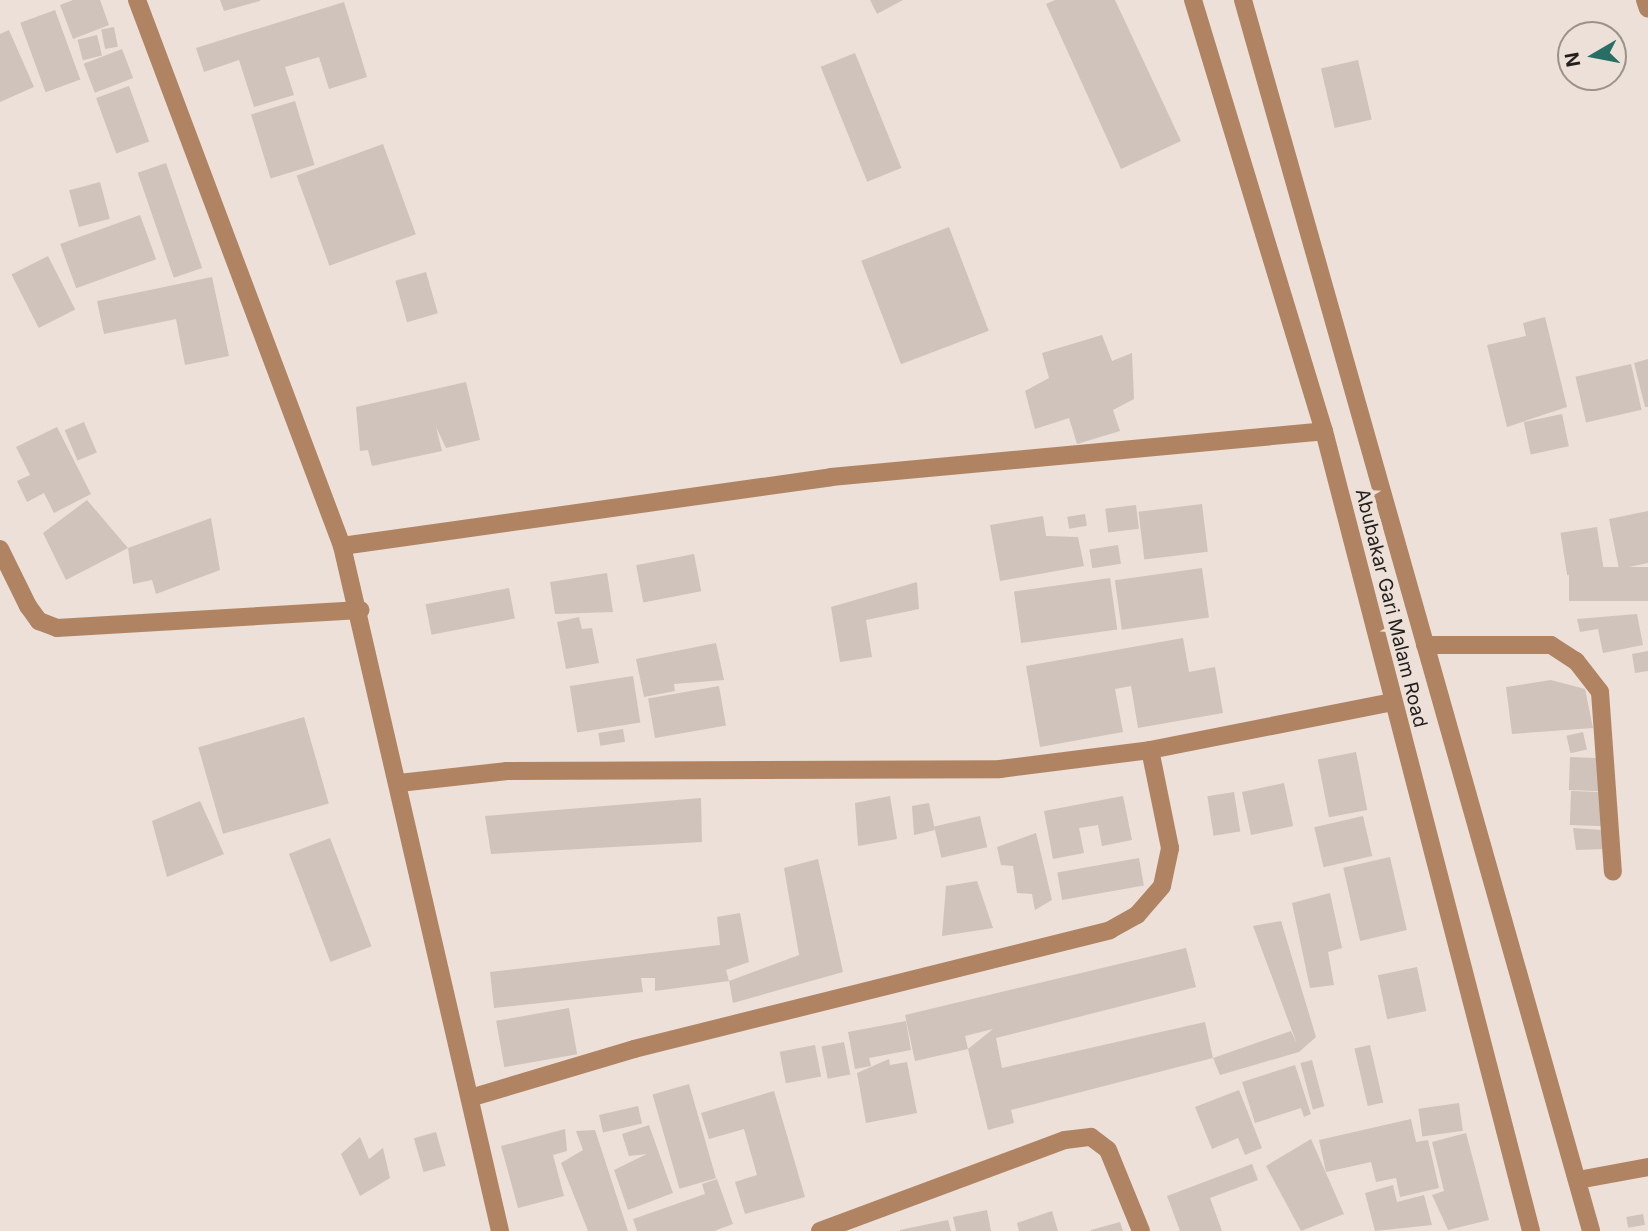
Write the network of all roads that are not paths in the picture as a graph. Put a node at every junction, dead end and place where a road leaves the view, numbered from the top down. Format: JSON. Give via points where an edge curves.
{"nodes":[{"id":1,"x":137,"y":0,"type":"edge"},
{"id":2,"x":1193,"y":0,"type":"edge"},
{"id":3,"x":1243,"y":0,"type":"edge"},
{"id":4,"x":1645,"y":0,"type":"edge"},
{"id":5,"x":1648,"y":9,"type":"edge"},
{"id":6,"x":1324,"y":431,"type":"junction"},
{"id":7,"x":342,"y":546,"type":"junction"},
{"id":8,"x":0,"y":549,"type":"edge"},
{"id":9,"x":360,"y":610,"type":"junction"},
{"id":10,"x":1426,"y":645,"type":"junction"},
{"id":11,"x":1393,"y":702,"type":"junction"},
{"id":12,"x":1150,"y":750,"type":"junction"},
{"id":13,"x":399,"y":783,"type":"junction"},
{"id":14,"x":1613,"y":872,"type":"dead end"},
{"id":15,"x":470,"y":1098,"type":"junction"},
{"id":16,"x":1648,"y":1167,"type":"edge"},
{"id":17,"x":1578,"y":1180,"type":"junction"},
{"id":18,"x":842,"y":1227,"type":"edge"},
{"id":19,"x":500,"y":1231,"type":"edge"},
{"id":20,"x":820,"y":1231,"type":"edge"},
{"id":21,"x":1141,"y":1231,"type":"edge"},
{"id":22,"x":1531,"y":1231,"type":"edge"},
{"id":23,"x":1591,"y":1231,"type":"edge"}],
"edges":[{"from":1,"to":7,"type":"street"},
{"from":2,"to":6,"type":"street","name":"Abubakar Gari Malam Road"},
{"from":3,"to":10,"type":"street"},
{"from":4,"to":5,"type":"street"},
{"from":6,"to":7,"type":"street","via":[[831,477]]},
{"from":6,"to":11,"type":"street","name":"Abubakar Gari Malam Road"},
{"from":7,"to":9,"type":"street"},
{"from":8,"to":9,"type":"street","via":[[39,621],[57,628]]},
{"from":9,"to":13,"type":"street"},
{"from":10,"to":14,"type":"street","via":[[1551,645],[1576,661],[1600,692]]},
{"from":10,"to":17,"type":"street"},
{"from":11,"to":12,"type":"street"},
{"from":11,"to":22,"type":"street","name":"Abubakar Gari Malam Road"},
{"from":12,"to":13,"type":"street","via":[[1000,769],[508,771]]},
{"from":12,"to":15,"type":"street","via":[[1170,848],[1162,886],[1137,915],[1110,930],[634,1049]]},
{"from":13,"to":15,"type":"street"},
{"from":15,"to":19,"type":"street"},
{"from":16,"to":17,"type":"street"},
{"from":17,"to":23,"type":"street"},
{"from":18,"to":20,"type":"street"},
{"from":18,"to":21,"type":"street","via":[[1065,1140],[1091,1138],[1108,1150]]}]}
